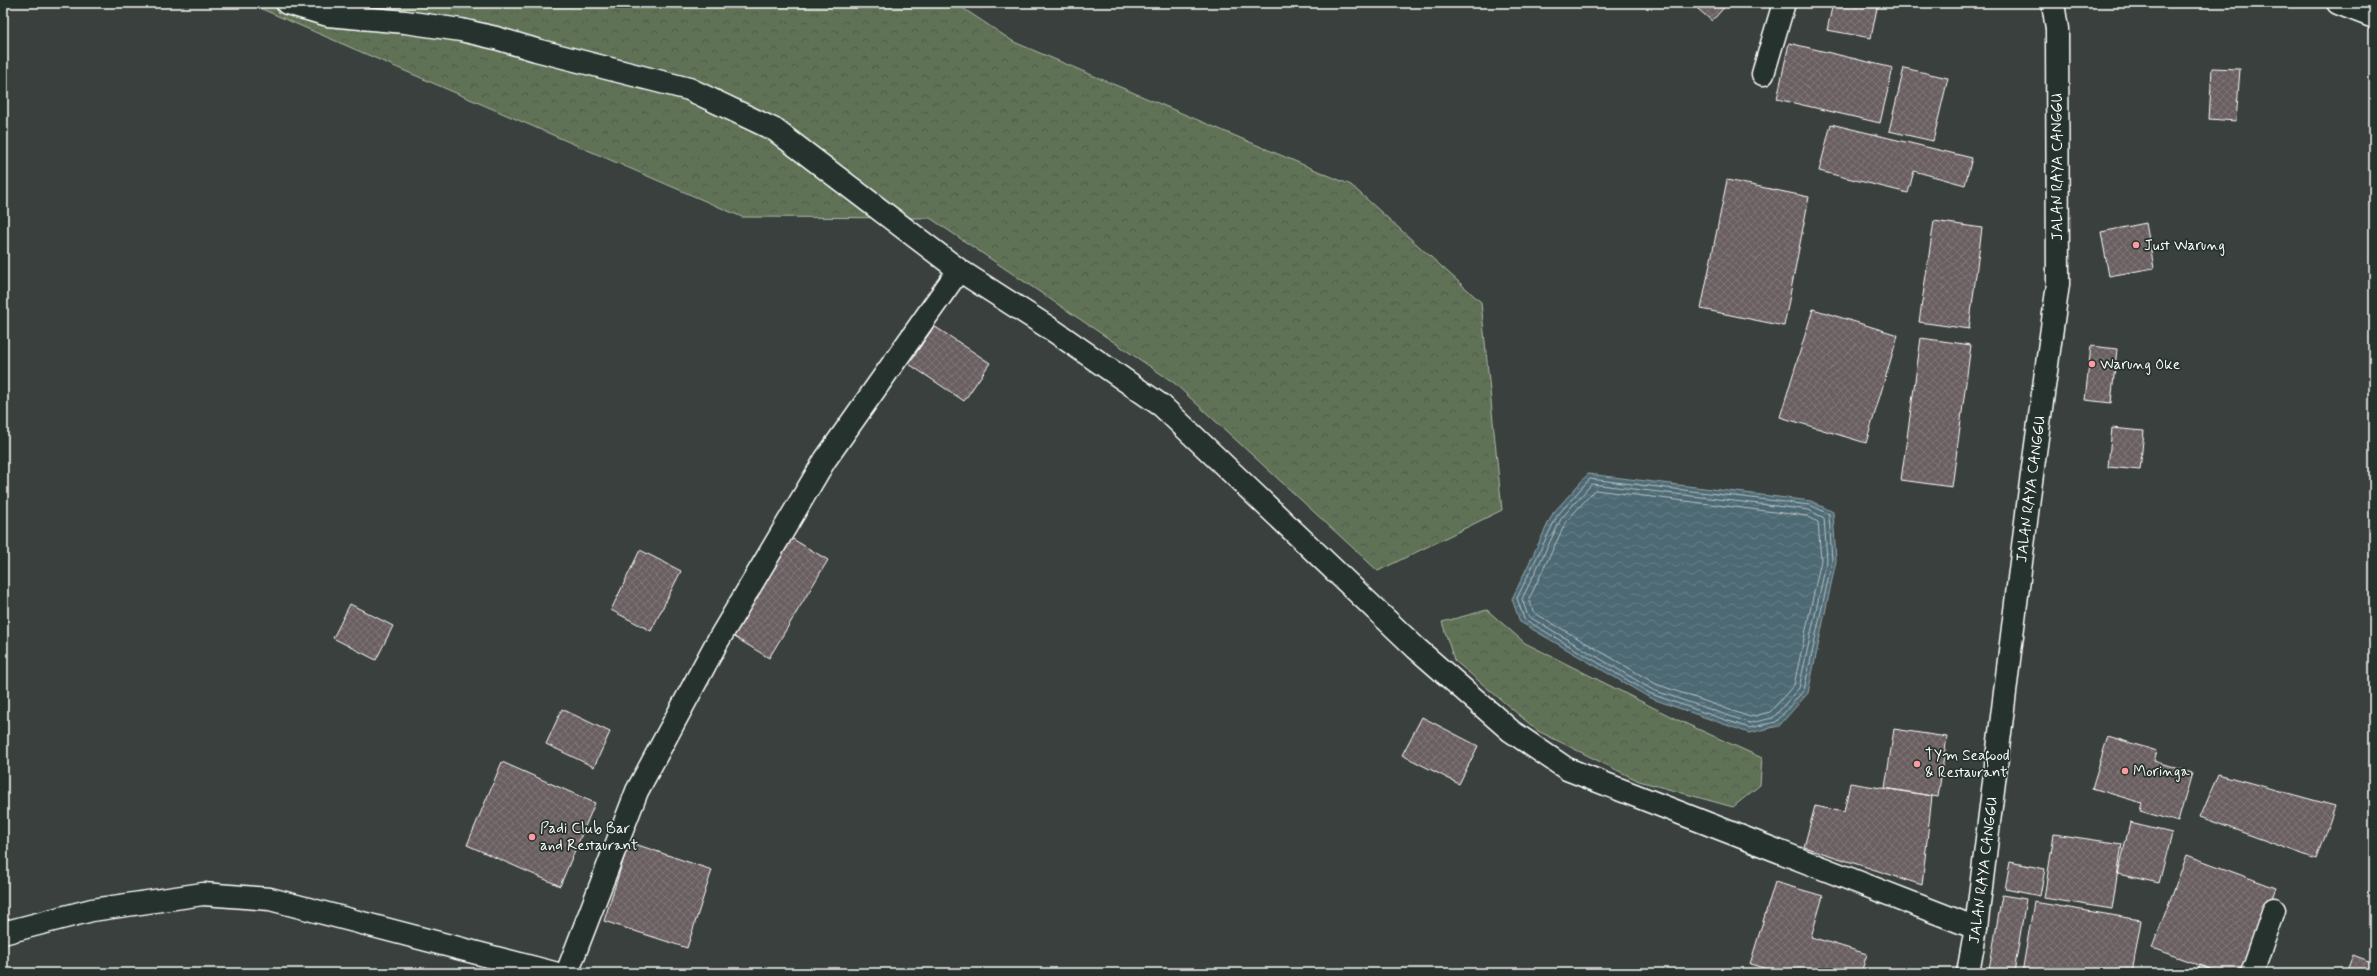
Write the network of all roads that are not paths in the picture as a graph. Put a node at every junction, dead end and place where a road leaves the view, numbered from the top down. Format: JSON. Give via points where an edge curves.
{"nodes":[{"id":1,"x":287,"y":3,"type":"edge"},
{"id":2,"x":1784,"y":3,"type":"edge"},
{"id":3,"x":2053,"y":3,"type":"edge"},
{"id":4,"x":2338,"y":3,"type":"edge"},
{"id":5,"x":2374,"y":17,"type":"edge"},
{"id":6,"x":1763,"y":74,"type":"dead end"},
{"id":7,"x":959,"y":270,"type":"junction"},
{"id":8,"x":2274,"y":910,"type":"dead end"},
{"id":9,"x":1976,"y":928,"type":"junction"},
{"id":10,"x":3,"y":933,"type":"edge"},
{"id":11,"x":554,"y":973,"type":"edge"},
{"id":12,"x":567,"y":973,"type":"edge"},
{"id":13,"x":1968,"y":973,"type":"edge"},
{"id":14,"x":2252,"y":973,"type":"edge"}],
"edges":[{"from":1,"to":7,"type":"street","via":[[328,15],[462,30],[689,89],[774,130]]},
{"from":2,"to":6,"type":"street"},
{"from":3,"to":9,"type":"street","name":"JALAN RAYA CANGGU","via":[[2057,29],[2058,284]]},
{"from":4,"to":5,"type":"street"},
{"from":7,"to":9,"type":"street","via":[[1162,406],[1416,648],[1512,731],[1567,769]]},
{"from":7,"to":12,"type":"street","via":[[825,460],[716,644],[636,790]]},
{"from":8,"to":14,"type":"street"},
{"from":9,"to":13,"type":"street","name":"JALAN RAYA CANGGU"},
{"from":10,"to":11,"type":"street","via":[[92,910],[203,894],[263,898]]}]}
